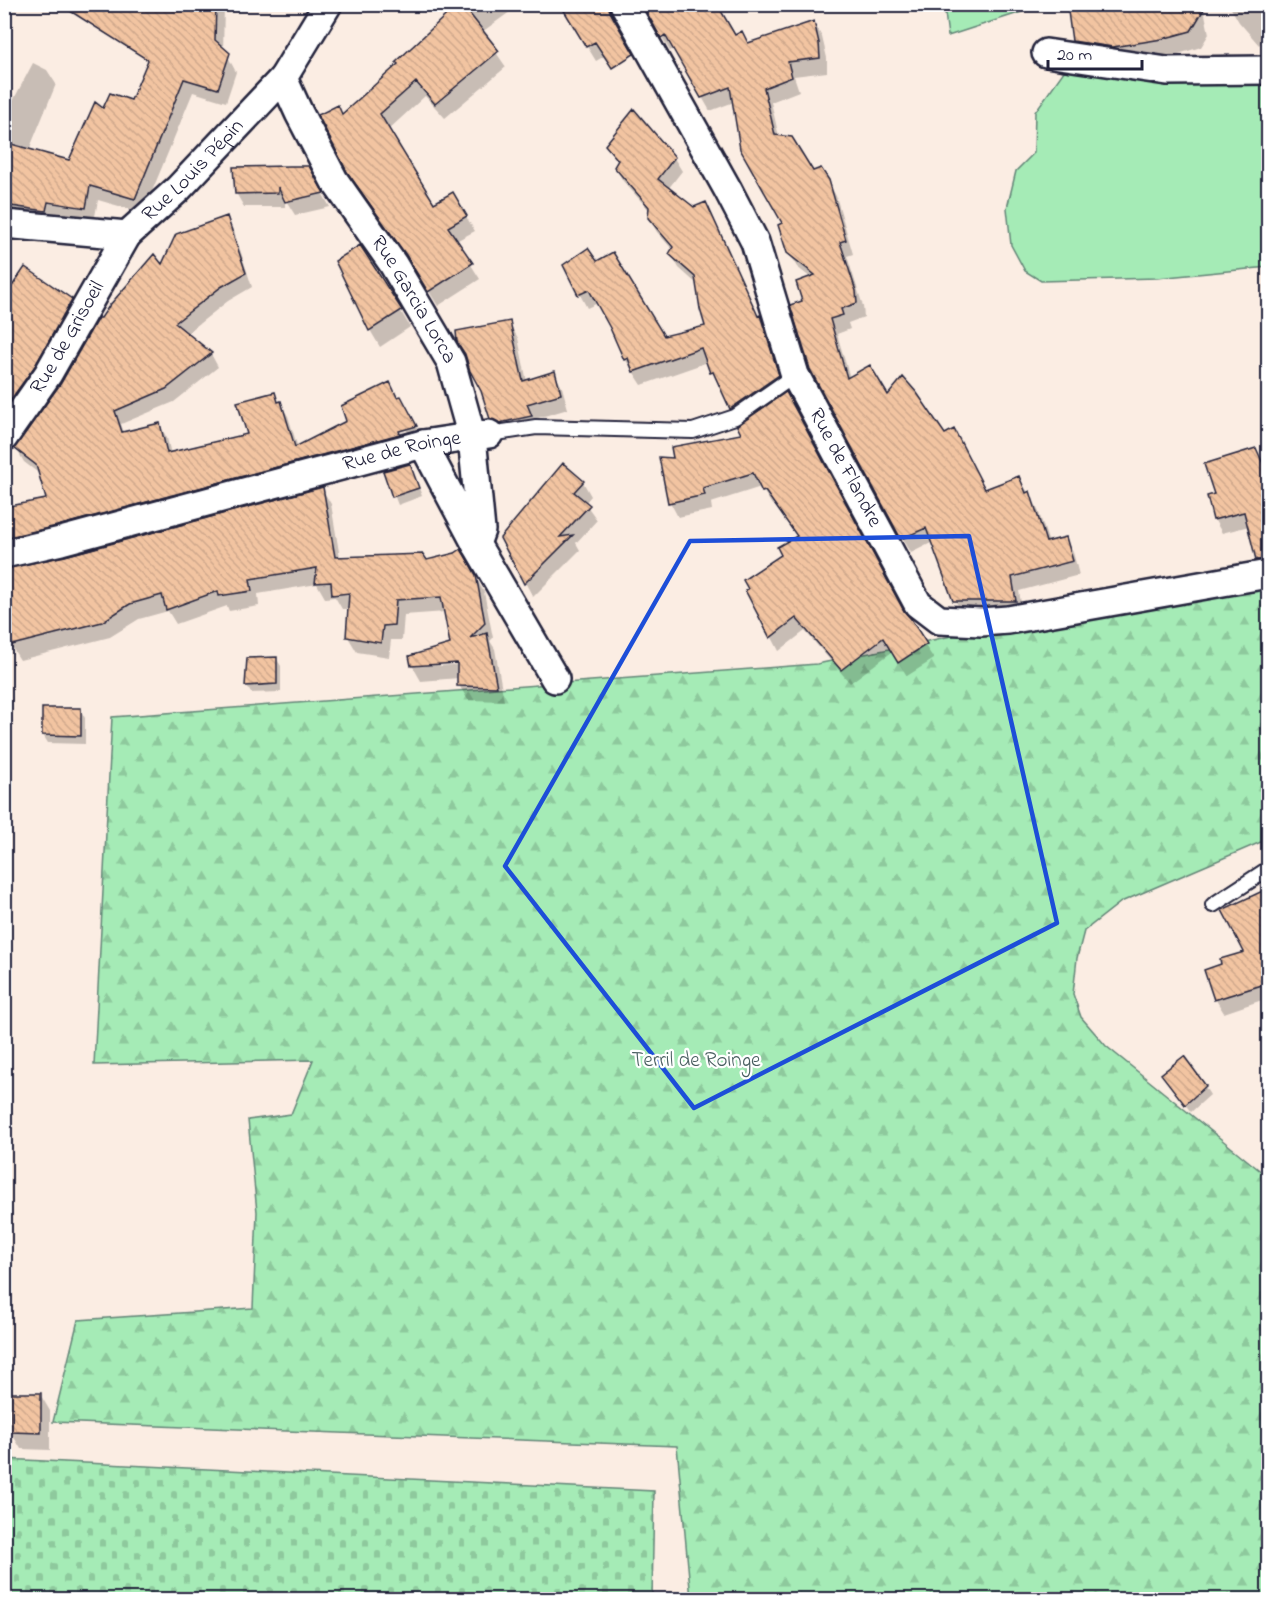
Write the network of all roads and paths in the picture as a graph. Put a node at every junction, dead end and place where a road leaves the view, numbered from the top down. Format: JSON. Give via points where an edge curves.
{"nodes":[{"id":1,"x":328,"y":4,"type":"edge"},
{"id":2,"x":624,"y":4,"type":"edge"},
{"id":3,"x":1046,"y":53,"type":"dead end"},
{"id":4,"x":1269,"y":70,"type":"edge"},
{"id":5,"x":283,"y":78,"type":"junction"},
{"id":6,"x":4,"y":224,"type":"edge"},
{"id":7,"x":127,"y":235,"type":"junction"},
{"id":8,"x":795,"y":375,"type":"junction"},
{"id":9,"x":481,"y":435,"type":"junction"},
{"id":10,"x":4,"y":437,"type":"edge"},
{"id":11,"x":423,"y":444,"type":"junction"},
{"id":12,"x":476,"y":544,"type":"junction"},
{"id":13,"x":4,"y":554,"type":"edge"},
{"id":14,"x":1269,"y":574,"type":"edge"},
{"id":15,"x":555,"y":679,"type":"dead end"},
{"id":16,"x":1269,"y":869,"type":"edge"},
{"id":17,"x":1213,"y":905,"type":"dead end"}],
"edges":[{"from":1,"to":5,"type":"street","name":"Rue Louis Pépin"},
{"from":2,"to":8,"type":"street","name":"Rue de Flandre","via":[[755,242]]},
{"from":3,"to":4,"type":"street","via":[[1167,71]]},
{"from":5,"to":7,"type":"street","name":"Rue Louis Pépin","via":[[178,189]]},
{"from":5,"to":9,"type":"street","name":"Rue Garcia Lorca","via":[[334,180],[393,264],[451,362]]},
{"from":6,"to":7,"type":"street","name":"Rue Louis Pépin"},
{"from":7,"to":10,"type":"street","name":"Rue de Grisoeil","via":[[48,374]]},
{"from":8,"to":9,"type":"lane","name":"Rue de Roinge","via":[[735,417],[693,431],[536,427]]},
{"from":8,"to":14,"type":"street","name":"Rue de Flandre","via":[[918,604],[939,620],[1008,620]]},
{"from":9,"to":11,"type":"street","name":"Rue de Roinge"},
{"from":9,"to":12,"type":"street","name":"Rue Garcia Lorca","via":[[481,530]]},
{"from":11,"to":12,"type":"street"},
{"from":11,"to":13,"type":"street","name":"Rue de Roinge"},
{"from":12,"to":15,"type":"street"},
{"from":16,"to":17,"type":"lane"}]}
